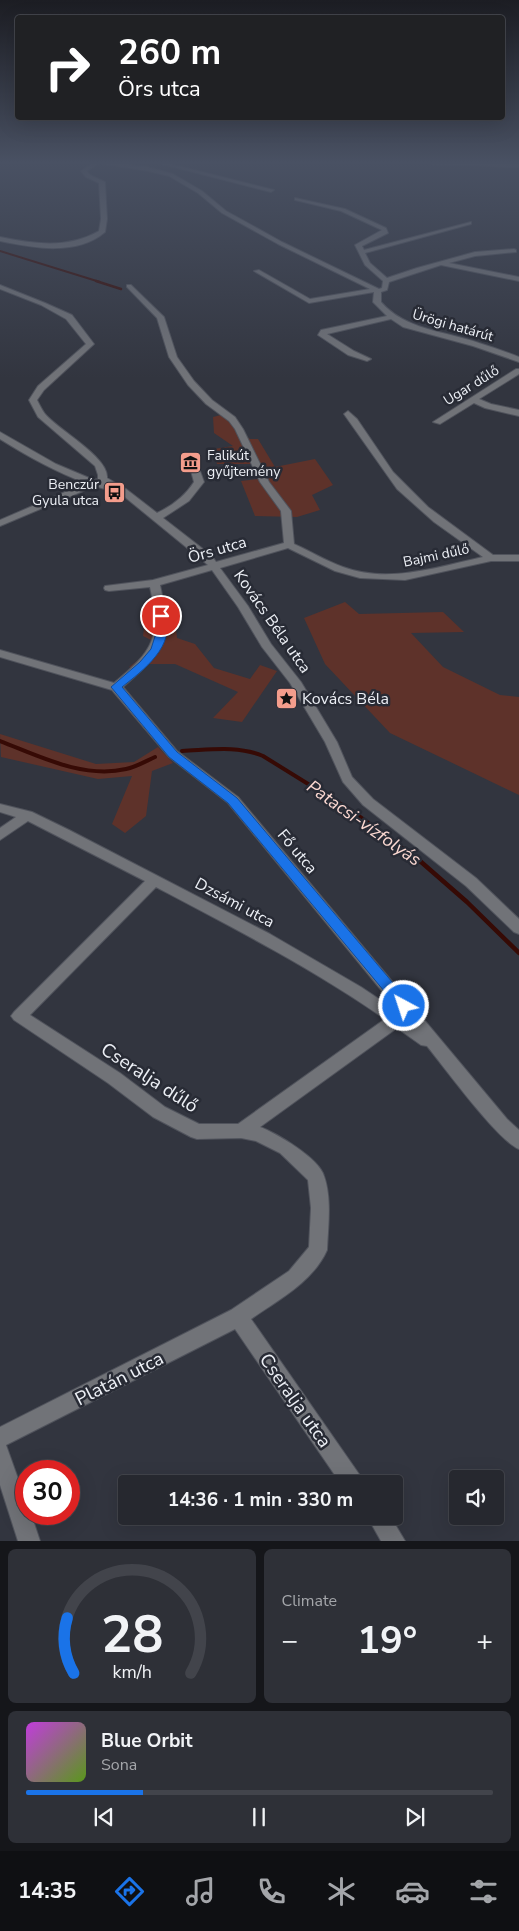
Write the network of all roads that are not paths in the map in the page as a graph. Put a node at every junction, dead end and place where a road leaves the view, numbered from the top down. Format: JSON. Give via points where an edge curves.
{"nodes":[{"id":1,"x":99,"y":234,"type":"edge"},
{"id":2,"x":265,"y":234,"type":"edge"},
{"id":3,"x":384,"y":234,"type":"edge"},
{"id":4,"x":431,"y":234,"type":"edge"},
{"id":5,"x":0,"y":239,"type":"edge"},
{"id":6,"x":514,"y":250,"type":"dead end"},
{"id":7,"x":363,"y":252,"type":"junction"},
{"id":8,"x":441,"y":264,"type":"junction"},
{"id":9,"x":257,"y":271,"type":"dead end"},
{"id":10,"x":519,"y":279,"type":"edge"},
{"id":11,"x":386,"y":281,"type":"junction"},
{"id":12,"x":129,"y":286,"type":"dead end"},
{"id":13,"x":0,"y":287,"type":"edge"},
{"id":14,"x":376,"y":290,"type":"junction"},
{"id":15,"x":391,"y":317,"type":"junction"},
{"id":16,"x":367,"y":359,"type":"dead end"},
{"id":17,"x":519,"y":360,"type":"edge"},
{"id":18,"x":519,"y":371,"type":"edge"},
{"id":19,"x":474,"y":400,"type":"junction"},
{"id":20,"x":519,"y":413,"type":"edge"},
{"id":21,"x":348,"y":414,"type":"dead end"},
{"id":22,"x":437,"y":422,"type":"dead end"},
{"id":23,"x":0,"y":435,"type":"edge"},
{"id":24,"x":194,"y":456,"type":"dead end"},
{"id":25,"x":100,"y":479,"type":"junction"},
{"id":26,"x":154,"y":518,"type":"junction"},
{"id":27,"x":0,"y":522,"type":"edge"},
{"id":28,"x":289,"y":545,"type":"junction"},
{"id":29,"x":491,"y":558,"type":"junction"},
{"id":30,"x":519,"y":558,"type":"edge"},
{"id":31,"x":215,"y":566,"type":"junction"},
{"id":32,"x":154,"y":583,"type":"junction"},
{"id":33,"x":109,"y":588,"type":"dead end"},
{"id":34,"x":0,"y":653,"type":"edge"},
{"id":35,"x":116,"y":687,"type":"junction"},
{"id":36,"x":0,"y":808,"type":"edge"},
{"id":37,"x":27,"y":815,"type":"junction"},
{"id":38,"x":0,"y":834,"type":"edge"},
{"id":39,"x":155,"y":880,"type":"junction"},
{"id":40,"x":519,"y":928,"type":"edge"},
{"id":41,"x":397,"y":1019,"type":"junction"},
{"id":42,"x":441,"y":1049,"type":"junction"},
{"id":43,"x":241,"y":1131,"type":"junction"},
{"id":44,"x":519,"y":1141,"type":"edge"},
{"id":45,"x":238,"y":1317,"type":"junction"},
{"id":46,"x":0,"y":1438,"type":"edge"},
{"id":47,"x":0,"y":1453,"type":"edge"},
{"id":48,"x":348,"y":1475,"type":"edge"},
{"id":49,"x":383,"y":1525,"type":"edge"},
{"id":50,"x":29,"y":1541,"type":"edge"},
{"id":51,"x":394,"y":1541,"type":"edge"}],
"edges":[{"from":1,"to":5,"type":"street","via":[[88,241],[71,245],[24,244]]},
{"from":2,"to":14,"type":"street","via":[[348,273]]},
{"from":3,"to":7,"type":"street","via":[[358,243]]},
{"from":4,"to":7,"type":"street"},
{"from":6,"to":8,"type":"street","via":[[475,254]]},
{"from":7,"to":11,"type":"street","via":[[367,264]]},
{"from":8,"to":10,"type":"street"},
{"from":8,"to":11,"type":"street"},
{"from":9,"to":14,"type":"street","via":[[309,301]]},
{"from":11,"to":14,"type":"street","via":[[385,289]]},
{"from":12,"to":28,"type":"street","via":[[160,317],[173,357],[191,384],[232,419],[239,429],[265,482],[286,511]]},
{"from":13,"to":25,"type":"street","via":[[69,317],[90,344],[41,388],[33,400],[41,415],[99,465]]},
{"from":14,"to":15,"type":"street","name":"Ürögi határút","via":[[377,302]]},
{"from":15,"to":16,"type":"street","via":[[322,335]]},
{"from":15,"to":17,"type":"street","name":"Ürögi határút","via":[[406,325],[476,344]]},
{"from":18,"to":19,"type":"street","name":"Ugar dűlő"},
{"from":19,"to":20,"type":"street"},
{"from":19,"to":22,"type":"street","name":"Ugar dűlő"},
{"from":21,"to":29,"type":"street","via":[[390,475],[427,512]]},
{"from":23,"to":25,"type":"street","via":[[39,460]]},
{"from":24,"to":26,"type":"street","via":[[192,460],[198,482],[192,492],[168,512]]},
{"from":25,"to":26,"type":"street","name":"Kovács Béla utca","via":[[123,491]]},
{"from":25,"to":27,"type":"street"},
{"from":26,"to":31,"type":"street","name":"Kovács Béla utca"},
{"from":28,"to":29,"type":"street","name":"Bajmi dűlő","via":[[339,570],[360,575],[405,577]]},
{"from":28,"to":31,"type":"street","name":"Örs utca"},
{"from":29,"to":30,"type":"street","name":"Bajmi dűlő"},
{"from":31,"to":32,"type":"street","name":"Örs utca"},
{"from":31,"to":40,"type":"street","name":"Kovács Béla utca","via":[[266,645],[295,682],[331,742],[347,779],[368,802],[471,882]]},
{"from":32,"to":33,"type":"street","name":"Örs utca"},
{"from":32,"to":35,"type":"street","via":[[162,630],[156,650]]},
{"from":34,"to":35,"type":"street"},
{"from":35,"to":42,"type":"street","name":"Fő utca","via":[[173,754],[233,800]]},
{"from":36,"to":37,"type":"street","name":"Dzsámi utca"},
{"from":37,"to":38,"type":"street"},
{"from":37,"to":39,"type":"street","name":"Dzsámi utca"},
{"from":39,"to":41,"type":"street","name":"Dzsámi utca","via":[[356,990]]},
{"from":39,"to":43,"type":"street","name":"Cseralja dűlő","via":[[19,1016],[114,1078],[159,1112],[197,1132]]},
{"from":41,"to":42,"type":"street","name":"Dzsámi utca"},
{"from":41,"to":43,"type":"street"},
{"from":42,"to":44,"type":"street","name":"Fő utca"},
{"from":43,"to":45,"type":"street","name":"Cseralja dűlő","via":[[258,1134],[286,1148],[316,1176],[320,1208],[318,1250],[296,1277]]},
{"from":45,"to":46,"type":"street","name":"Platán utca"},
{"from":45,"to":48,"type":"street","name":"Cseralja utca"},
{"from":47,"to":50,"type":"street"},
{"from":49,"to":51,"type":"street"}]}
